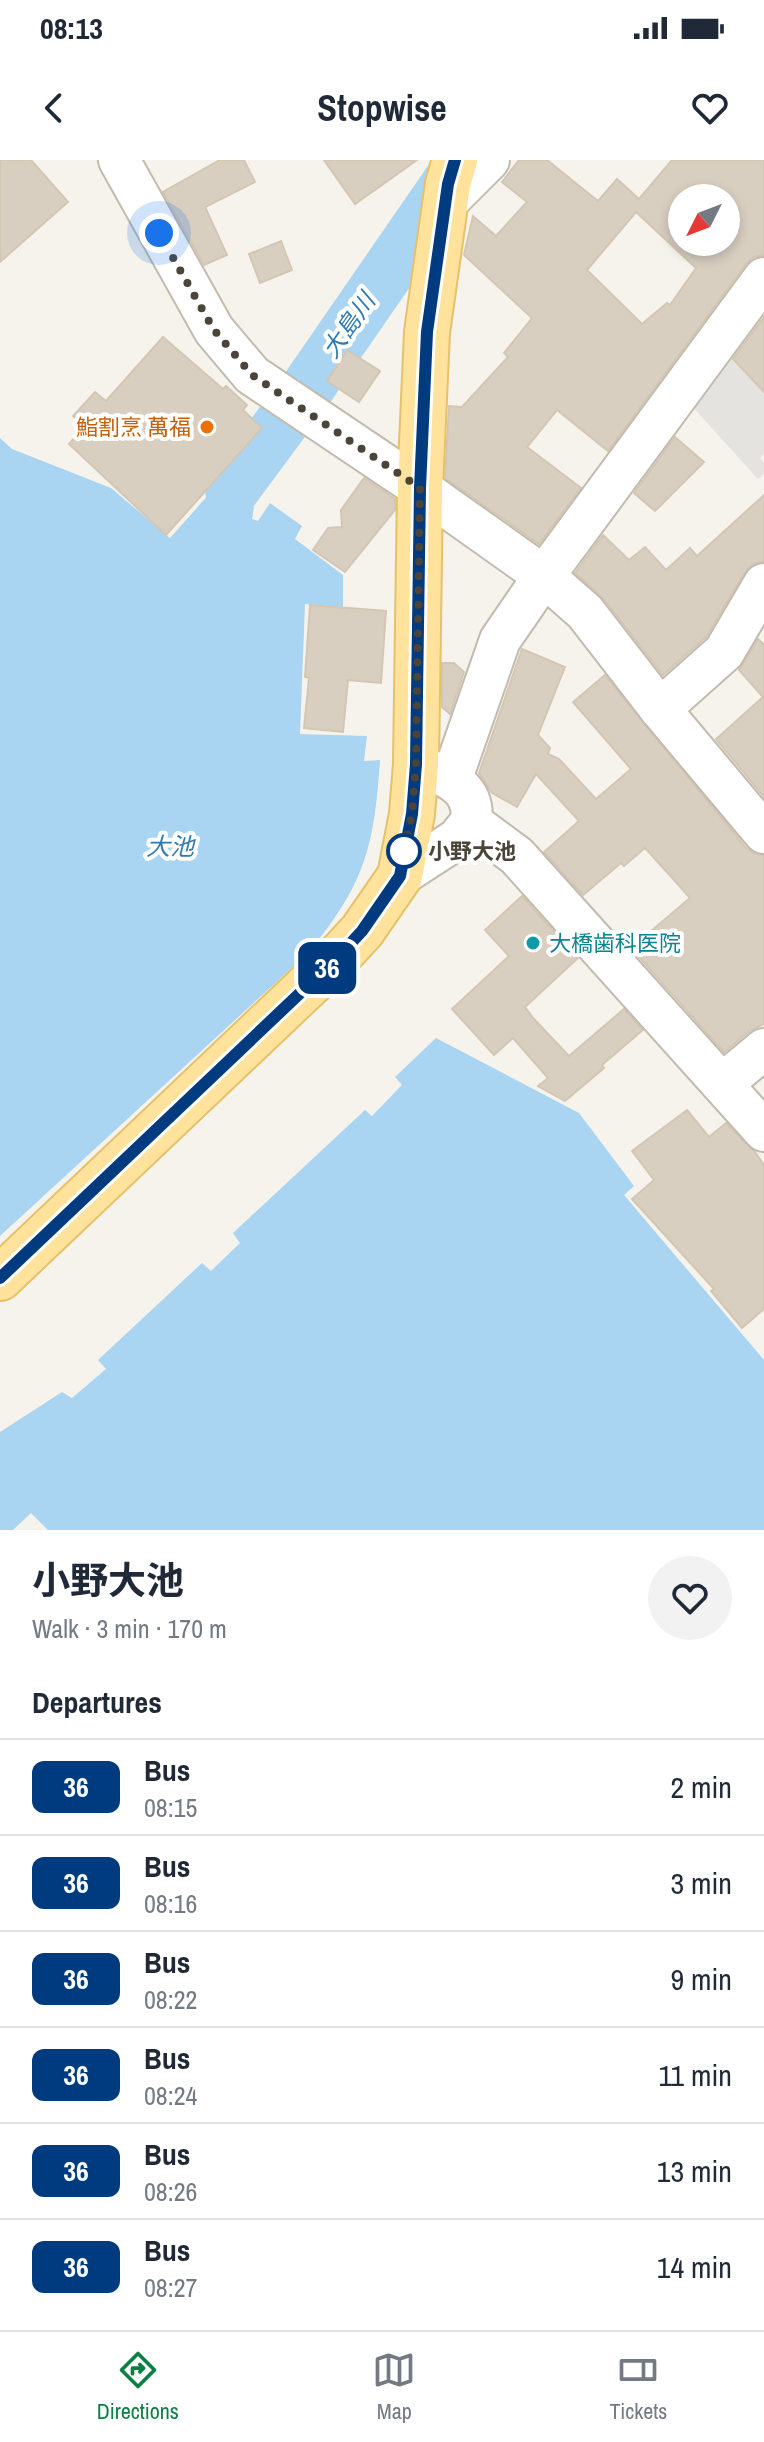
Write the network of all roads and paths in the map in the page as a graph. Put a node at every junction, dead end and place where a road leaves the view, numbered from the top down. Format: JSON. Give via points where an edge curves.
{"nodes":[{"id":1,"x":119,"y":160,"type":"edge"},
{"id":2,"x":455,"y":160,"type":"edge"},
{"id":3,"x":489,"y":160,"type":"edge"},
{"id":4,"x":444,"y":205,"type":"junction"},
{"id":5,"x":764,"y":278,"type":"edge"},
{"id":6,"x":420,"y":488,"type":"junction"},
{"id":7,"x":544,"y":576,"type":"junction"},
{"id":8,"x":764,"y":584,"type":"edge"},
{"id":9,"x":660,"y":709,"type":"junction"},
{"id":10,"x":434,"y":771,"type":"junction"},
{"id":11,"x":471,"y":822,"type":"junction"},
{"id":12,"x":764,"y":833,"type":"edge"},
{"id":13,"x":400,"y":876,"type":"junction"},
{"id":14,"x":764,"y":1049,"type":"edge"},
{"id":15,"x":722,"y":1084,"type":"junction"},
{"id":16,"x":764,"y":1131,"type":"edge"},
{"id":17,"x":0,"y":1278,"type":"edge"}],
"edges":[{"from":1,"to":6,"type":"street","via":[[214,330],[252,375]]},
{"from":2,"to":4,"type":"main road"},
{"from":3,"to":4,"type":"street"},
{"from":4,"to":6,"type":"main road","via":[[427,332]]},
{"from":5,"to":7,"type":"street"},
{"from":6,"to":7,"type":"street"},
{"from":6,"to":10,"type":"main road"},
{"from":7,"to":9,"type":"street","via":[[585,612]]},
{"from":7,"to":10,"type":"street","via":[[500,640]]},
{"from":8,"to":9,"type":"street","via":[[724,652]]},
{"from":9,"to":12,"type":"street"},
{"from":10,"to":11,"type":"street","via":[[462,787],[473,810]]},
{"from":10,"to":13,"type":"main road","via":[[412,814]]},
{"from":11,"to":13,"type":"street","via":[[457,839]]},
{"from":11,"to":15,"type":"street","via":[[517,856]]},
{"from":13,"to":17,"type":"main road","via":[[337,958]]},
{"from":14,"to":15,"type":"street"},
{"from":15,"to":16,"type":"street"}]}
